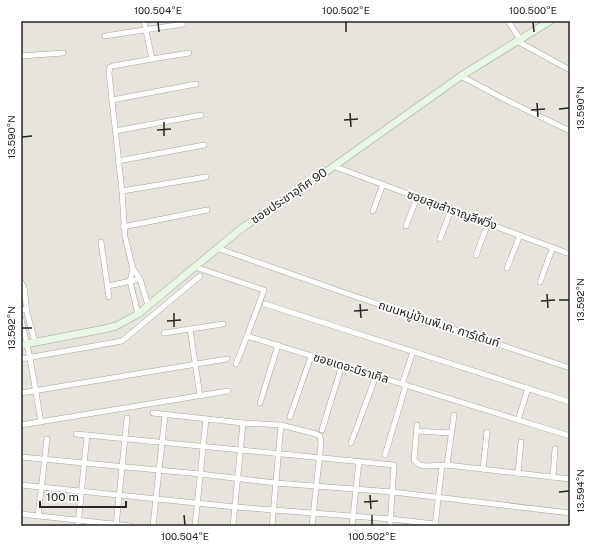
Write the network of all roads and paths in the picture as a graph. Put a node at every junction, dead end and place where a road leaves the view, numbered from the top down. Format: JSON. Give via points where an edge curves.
{"nodes":[{"id":1,"x":144,"y":21,"type":"edge"},
{"id":2,"x":508,"y":21,"type":"edge"},
{"id":3,"x":550,"y":21,"type":"edge"},
{"id":4,"x":183,"y":24,"type":"dead end"},
{"id":5,"x":146,"y":29,"type":"junction"},
{"id":6,"x":105,"y":36,"type":"dead end"},
{"id":7,"x":519,"y":40,"type":"junction"},
{"id":8,"x":63,"y":53,"type":"dead end"},
{"id":9,"x":189,"y":53,"type":"dead end"},
{"id":10,"x":21,"y":56,"type":"edge"},
{"id":11,"x":152,"y":59,"type":"junction"},
{"id":12,"x":570,"y":70,"type":"edge"},
{"id":13,"x":461,"y":76,"type":"junction"},
{"id":14,"x":196,"y":84,"type":"dead end"},
{"id":15,"x":112,"y":100,"type":"junction"},
{"id":16,"x":201,"y":115,"type":"dead end"},
{"id":17,"x":115,"y":131,"type":"junction"},
{"id":18,"x":570,"y":131,"type":"edge"},
{"id":19,"x":204,"y":145,"type":"dead end"},
{"id":20,"x":118,"y":161,"type":"junction"},
{"id":21,"x":333,"y":166,"type":"junction"},
{"id":22,"x":206,"y":177,"type":"dead end"},
{"id":23,"x":383,"y":184,"type":"junction"},
{"id":24,"x":122,"y":191,"type":"junction"},
{"id":25,"x":417,"y":197,"type":"junction"},
{"id":26,"x":207,"y":210,"type":"dead end"},
{"id":27,"x":451,"y":210,"type":"junction"},
{"id":28,"x":373,"y":211,"type":"dead end"},
{"id":29,"x":488,"y":223,"type":"junction"},
{"id":30,"x":406,"y":226,"type":"dead end"},
{"id":31,"x":123,"y":227,"type":"junction"},
{"id":32,"x":520,"y":235,"type":"junction"},
{"id":33,"x":440,"y":239,"type":"dead end"},
{"id":34,"x":101,"y":242,"type":"dead end"},
{"id":35,"x":553,"y":247,"type":"junction"},
{"id":36,"x":217,"y":248,"type":"junction"},
{"id":37,"x":570,"y":254,"type":"edge"},
{"id":38,"x":476,"y":255,"type":"dead end"},
{"id":39,"x":195,"y":266,"type":"junction"},
{"id":40,"x":508,"y":268,"type":"dead end"},
{"id":41,"x":133,"y":269,"type":"junction"},
{"id":42,"x":200,"y":276,"type":"dead end"},
{"id":43,"x":140,"y":279,"type":"junction"},
{"id":44,"x":130,"y":281,"type":"junction"},
{"id":45,"x":21,"y":282,"type":"edge"},
{"id":46,"x":540,"y":282,"type":"dead end"},
{"id":47,"x":108,"y":286,"type":"junction"},
{"id":48,"x":109,"y":297,"type":"dead end"},
{"id":49,"x":265,"y":304,"type":"dead end"},
{"id":50,"x":148,"y":306,"type":"junction"},
{"id":51,"x":27,"y":309,"type":"junction"},
{"id":52,"x":21,"y":310,"type":"edge"},
{"id":53,"x":138,"y":314,"type":"junction"},
{"id":54,"x":21,"y":320,"type":"edge"},
{"id":55,"x":223,"y":324,"type":"dead end"},
{"id":56,"x":190,"y":329,"type":"junction"},
{"id":57,"x":164,"y":333,"type":"dead end"},
{"id":58,"x":247,"y":336,"type":"junction"},
{"id":59,"x":35,"y":342,"type":"junction"},
{"id":60,"x":24,"y":344,"type":"edge"},
{"id":61,"x":278,"y":345,"type":"junction"},
{"id":62,"x":413,"y":352,"type":"junction"},
{"id":63,"x":311,"y":356,"type":"junction"},
{"id":64,"x":30,"y":358,"type":"junction"},
{"id":65,"x":21,"y":359,"type":"edge"},
{"id":66,"x":227,"y":359,"type":"dead end"},
{"id":67,"x":194,"y":364,"type":"junction"},
{"id":68,"x":236,"y":364,"type":"dead end"},
{"id":69,"x":342,"y":365,"type":"junction"},
{"id":70,"x":570,"y":368,"type":"edge"},
{"id":71,"x":376,"y":376,"type":"junction"},
{"id":72,"x":404,"y":385,"type":"junction"},
{"id":73,"x":528,"y":388,"type":"junction"},
{"id":74,"x":35,"y":391,"type":"junction"},
{"id":75,"x":228,"y":391,"type":"dead end"},
{"id":76,"x":21,"y":393,"type":"edge"},
{"id":77,"x":200,"y":396,"type":"junction"},
{"id":78,"x":570,"y":402,"type":"edge"},
{"id":79,"x":260,"y":403,"type":"dead end"},
{"id":80,"x":153,"y":413,"type":"dead end"},
{"id":81,"x":166,"y":415,"type":"junction"},
{"id":82,"x":454,"y":415,"type":"dead end"},
{"id":83,"x":290,"y":417,"type":"dead end"},
{"id":84,"x":127,"y":418,"type":"dead end"},
{"id":85,"x":206,"y":419,"type":"junction"},
{"id":86,"x":518,"y":420,"type":"junction"},
{"id":87,"x":41,"y":422,"type":"junction"},
{"id":88,"x":243,"y":423,"type":"junction"},
{"id":89,"x":21,"y":425,"type":"edge"},
{"id":90,"x":281,"y":425,"type":"junction"},
{"id":91,"x":322,"y":430,"type":"dead end"},
{"id":92,"x":487,"y":432,"type":"dead end"},
{"id":93,"x":451,"y":433,"type":"junction"},
{"id":94,"x":76,"y":434,"type":"dead end"},
{"id":95,"x":87,"y":435,"type":"junction"},
{"id":96,"x":570,"y":436,"type":"edge"},
{"id":97,"x":46,"y":439,"type":"dead end"},
{"id":98,"x":124,"y":439,"type":"junction"},
{"id":99,"x":162,"y":442,"type":"junction"},
{"id":100,"x":351,"y":442,"type":"dead end"},
{"id":101,"x":521,"y":442,"type":"dead end"},
{"id":102,"x":203,"y":446,"type":"junction"},
{"id":103,"x":555,"y":449,"type":"dead end"},
{"id":104,"x":241,"y":450,"type":"junction"},
{"id":105,"x":278,"y":454,"type":"junction"},
{"id":106,"x":385,"y":455,"type":"dead end"},
{"id":107,"x":21,"y":457,"type":"edge"},
{"id":108,"x":319,"y":457,"type":"junction"},
{"id":109,"x":44,"y":459,"type":"junction"},
{"id":110,"x":359,"y":461,"type":"junction"},
{"id":111,"x":83,"y":463,"type":"junction"},
{"id":112,"x":444,"y":466,"type":"junction"},
{"id":113,"x":122,"y":467,"type":"junction"},
{"id":114,"x":483,"y":469,"type":"junction"},
{"id":115,"x":159,"y":471,"type":"junction"},
{"id":116,"x":518,"y":473,"type":"junction"},
{"id":117,"x":200,"y":474,"type":"junction"},
{"id":118,"x":553,"y":477,"type":"junction"},
{"id":119,"x":238,"y":479,"type":"junction"},
{"id":120,"x":570,"y":479,"type":"edge"},
{"id":121,"x":276,"y":483,"type":"junction"},
{"id":122,"x":21,"y":485,"type":"edge"},
{"id":123,"x":316,"y":486,"type":"junction"},
{"id":124,"x":41,"y":487,"type":"junction"},
{"id":125,"x":355,"y":489,"type":"junction"},
{"id":126,"x":80,"y":491,"type":"junction"},
{"id":127,"x":393,"y":492,"type":"junction"},
{"id":128,"x":119,"y":495,"type":"junction"},
{"id":129,"x":438,"y":497,"type":"junction"},
{"id":130,"x":156,"y":499,"type":"junction"},
{"id":131,"x":197,"y":503,"type":"junction"},
{"id":132,"x":235,"y":507,"type":"junction"},
{"id":133,"x":274,"y":510,"type":"junction"},
{"id":134,"x":570,"y":513,"type":"edge"},
{"id":135,"x":21,"y":514,"type":"edge"},
{"id":136,"x":314,"y":514,"type":"junction"},
{"id":137,"x":38,"y":516,"type":"junction"},
{"id":138,"x":353,"y":516,"type":"junction"},
{"id":139,"x":391,"y":519,"type":"junction"},
{"id":140,"x":78,"y":523,"type":"edge"},
{"id":141,"x":116,"y":525,"type":"edge"},
{"id":142,"x":435,"y":525,"type":"edge"},
{"id":143,"x":131,"y":526,"type":"edge"},
{"id":144,"x":153,"y":526,"type":"edge"},
{"id":145,"x":195,"y":526,"type":"edge"},
{"id":146,"x":233,"y":526,"type":"edge"},
{"id":147,"x":272,"y":526,"type":"edge"},
{"id":148,"x":312,"y":526,"type":"edge"},
{"id":149,"x":352,"y":526,"type":"edge"},
{"id":150,"x":390,"y":526,"type":"edge"}],
"edges":[{"from":1,"to":5,"type":"street"},
{"from":2,"to":7,"type":"street"},
{"from":3,"to":7,"type":"street","name":"ซอยประชาอุทิศ 90"},
{"from":4,"to":5,"type":"street"},
{"from":5,"to":6,"type":"street"},
{"from":5,"to":11,"type":"street"},
{"from":7,"to":12,"type":"street"},
{"from":7,"to":13,"type":"street","name":"ซอยประชาอุทิศ 90"},
{"from":8,"to":10,"type":"street"},
{"from":9,"to":11,"type":"street"},
{"from":11,"to":15,"type":"street","via":[[110,67]]},
{"from":13,"to":18,"type":"street"},
{"from":13,"to":21,"type":"street","name":"ซอยประชาอุทิศ 90"},
{"from":14,"to":15,"type":"street"},
{"from":15,"to":17,"type":"street"},
{"from":16,"to":17,"type":"street"},
{"from":17,"to":20,"type":"street"},
{"from":19,"to":20,"type":"street"},
{"from":20,"to":24,"type":"street"},
{"from":21,"to":23,"type":"street","name":"ซอยสุขสำราญลีฟวิ่ง"},
{"from":21,"to":36,"type":"street","name":"ซอยประชาอุทิศ 90"},
{"from":22,"to":24,"type":"street"},
{"from":23,"to":25,"type":"street","name":"ซอยสุขสำราญลีฟวิ่ง"},
{"from":23,"to":28,"type":"street"},
{"from":24,"to":31,"type":"street"},
{"from":25,"to":27,"type":"street","name":"ซอยสุขสำราญลีฟวิ่ง"},
{"from":25,"to":30,"type":"street"},
{"from":26,"to":31,"type":"street"},
{"from":27,"to":29,"type":"street","name":"ซอยสุขสำราญลีฟวิ่ง"},
{"from":27,"to":33,"type":"street"},
{"from":29,"to":32,"type":"street","name":"ซอยสุขสำราญลีฟวิ่ง"},
{"from":29,"to":38,"type":"street"},
{"from":31,"to":41,"type":"street"},
{"from":32,"to":35,"type":"street","name":"ซอยสุขสำราญลีฟวิ่ง"},
{"from":32,"to":40,"type":"street"},
{"from":34,"to":47,"type":"street"},
{"from":35,"to":37,"type":"street","name":"ซอยสุขสำราญลีฟวิ่ง"},
{"from":35,"to":46,"type":"street"},
{"from":36,"to":39,"type":"street","name":"ซอยประชาอุทิศ 90"},
{"from":36,"to":70,"type":"street","name":"ถนนหมู่บ้านพี.เค. การ์เด้นท์"},
{"from":39,"to":50,"type":"street","name":"ซอยประชาอุทิศ 90"},
{"from":39,"to":58,"type":"street","via":[[264,290]]},
{"from":41,"to":43,"type":"street"},
{"from":41,"to":44,"type":"street"},
{"from":42,"to":64,"type":"street","via":[[122,341]]},
{"from":43,"to":44,"type":"street"},
{"from":43,"to":50,"type":"street"},
{"from":44,"to":47,"type":"street"},
{"from":44,"to":53,"type":"street"},
{"from":45,"to":51,"type":"street"},
{"from":47,"to":48,"type":"street"},
{"from":49,"to":62,"type":"street"},
{"from":50,"to":53,"type":"street","name":"ซอยประชาอุทิศ 90"},
{"from":51,"to":52,"type":"street"},
{"from":51,"to":59,"type":"street"},
{"from":53,"to":59,"type":"street","name":"ซอยประชาอุทิศ 90","via":[[116,326]]},
{"from":54,"to":60,"type":"street"},
{"from":55,"to":56,"type":"street"},
{"from":56,"to":57,"type":"street"},
{"from":56,"to":67,"type":"street"},
{"from":58,"to":61,"type":"street","name":"ซอยเดอะมิราเคิล"},
{"from":58,"to":68,"type":"street"},
{"from":59,"to":60,"type":"street","name":"ซอยประชาอุทิศ 90"},
{"from":60,"to":64,"type":"street"},
{"from":61,"to":63,"type":"street","name":"ซอยเดอะมิราเคิล"},
{"from":61,"to":79,"type":"street"},
{"from":62,"to":72,"type":"street"},
{"from":62,"to":73,"type":"street"},
{"from":63,"to":69,"type":"street","name":"ซอยเดอะมิราเคิล"},
{"from":63,"to":83,"type":"street"},
{"from":64,"to":65,"type":"street"},
{"from":64,"to":74,"type":"street"},
{"from":66,"to":67,"type":"street"},
{"from":67,"to":74,"type":"street"},
{"from":67,"to":77,"type":"street"},
{"from":69,"to":71,"type":"street","name":"ซอยเดอะมิราเคิล"},
{"from":69,"to":91,"type":"street"},
{"from":71,"to":72,"type":"street","name":"ซอยเดอะมิราเคิล"},
{"from":71,"to":100,"type":"street"},
{"from":72,"to":86,"type":"street","name":"ซอยเดอะมิราเคิล"},
{"from":72,"to":106,"type":"street"},
{"from":73,"to":78,"type":"street"},
{"from":73,"to":86,"type":"street"},
{"from":74,"to":76,"type":"street"},
{"from":74,"to":87,"type":"street"},
{"from":75,"to":77,"type":"street"},
{"from":77,"to":87,"type":"street"},
{"from":80,"to":81,"type":"street"},
{"from":81,"to":85,"type":"street"},
{"from":81,"to":99,"type":"street"},
{"from":82,"to":93,"type":"street"},
{"from":84,"to":98,"type":"street"},
{"from":85,"to":88,"type":"street"},
{"from":85,"to":102,"type":"street"},
{"from":86,"to":96,"type":"street","name":"ซอยเดอะมิราเคิล"},
{"from":87,"to":89,"type":"street"},
{"from":88,"to":90,"type":"street"},
{"from":88,"to":104,"type":"street"},
{"from":90,"to":105,"type":"street"},
{"from":90,"to":108,"type":"street","via":[[320,436]]},
{"from":92,"to":114,"type":"street"},
{"from":93,"to":112,"type":"street"},
{"from":93,"to":112,"type":"street","via":[[417,428],[414,460],[420,465]]},
{"from":94,"to":95,"type":"street"},
{"from":95,"to":98,"type":"street"},
{"from":95,"to":111,"type":"street"},
{"from":97,"to":109,"type":"street"},
{"from":98,"to":99,"type":"street"},
{"from":98,"to":113,"type":"street"},
{"from":99,"to":102,"type":"street"},
{"from":99,"to":115,"type":"street"},
{"from":101,"to":116,"type":"street"},
{"from":102,"to":104,"type":"street"},
{"from":102,"to":117,"type":"street"},
{"from":103,"to":118,"type":"street"},
{"from":104,"to":105,"type":"street"},
{"from":104,"to":119,"type":"street"},
{"from":105,"to":108,"type":"street"},
{"from":105,"to":121,"type":"street"},
{"from":107,"to":109,"type":"street"},
{"from":108,"to":110,"type":"street"},
{"from":108,"to":123,"type":"street"},
{"from":109,"to":111,"type":"street"},
{"from":109,"to":124,"type":"street"},
{"from":110,"to":125,"type":"street"},
{"from":110,"to":127,"type":"street","via":[[394,465]]},
{"from":111,"to":113,"type":"street"},
{"from":111,"to":126,"type":"street"},
{"from":112,"to":114,"type":"street"},
{"from":112,"to":129,"type":"street"},
{"from":113,"to":115,"type":"street"},
{"from":113,"to":128,"type":"street"},
{"from":114,"to":116,"type":"street"},
{"from":115,"to":117,"type":"street"},
{"from":115,"to":130,"type":"street"},
{"from":116,"to":118,"type":"street"},
{"from":117,"to":119,"type":"street"},
{"from":117,"to":131,"type":"street"},
{"from":118,"to":120,"type":"street"},
{"from":119,"to":121,"type":"street"},
{"from":119,"to":132,"type":"street"},
{"from":121,"to":123,"type":"street"},
{"from":121,"to":133,"type":"street"},
{"from":122,"to":124,"type":"street"},
{"from":123,"to":125,"type":"street"},
{"from":123,"to":136,"type":"street"},
{"from":124,"to":126,"type":"street"},
{"from":124,"to":137,"type":"street"},
{"from":125,"to":127,"type":"street"},
{"from":125,"to":138,"type":"street"},
{"from":126,"to":128,"type":"street"},
{"from":126,"to":140,"type":"street"},
{"from":127,"to":129,"type":"street"},
{"from":127,"to":139,"type":"street"},
{"from":128,"to":130,"type":"street"},
{"from":128,"to":141,"type":"street"},
{"from":129,"to":134,"type":"street"},
{"from":129,"to":142,"type":"street"},
{"from":130,"to":131,"type":"street"},
{"from":130,"to":144,"type":"street"},
{"from":131,"to":132,"type":"street"},
{"from":131,"to":145,"type":"street"},
{"from":132,"to":133,"type":"street"},
{"from":132,"to":146,"type":"street"},
{"from":133,"to":136,"type":"street"},
{"from":133,"to":147,"type":"street"},
{"from":135,"to":137,"type":"street"},
{"from":136,"to":138,"type":"street"},
{"from":136,"to":148,"type":"street"},
{"from":137,"to":140,"type":"street"},
{"from":138,"to":139,"type":"street"},
{"from":138,"to":149,"type":"street"},
{"from":139,"to":142,"type":"street"},
{"from":139,"to":150,"type":"street"},
{"from":140,"to":141,"type":"street"},
{"from":141,"to":143,"type":"street"}]}
